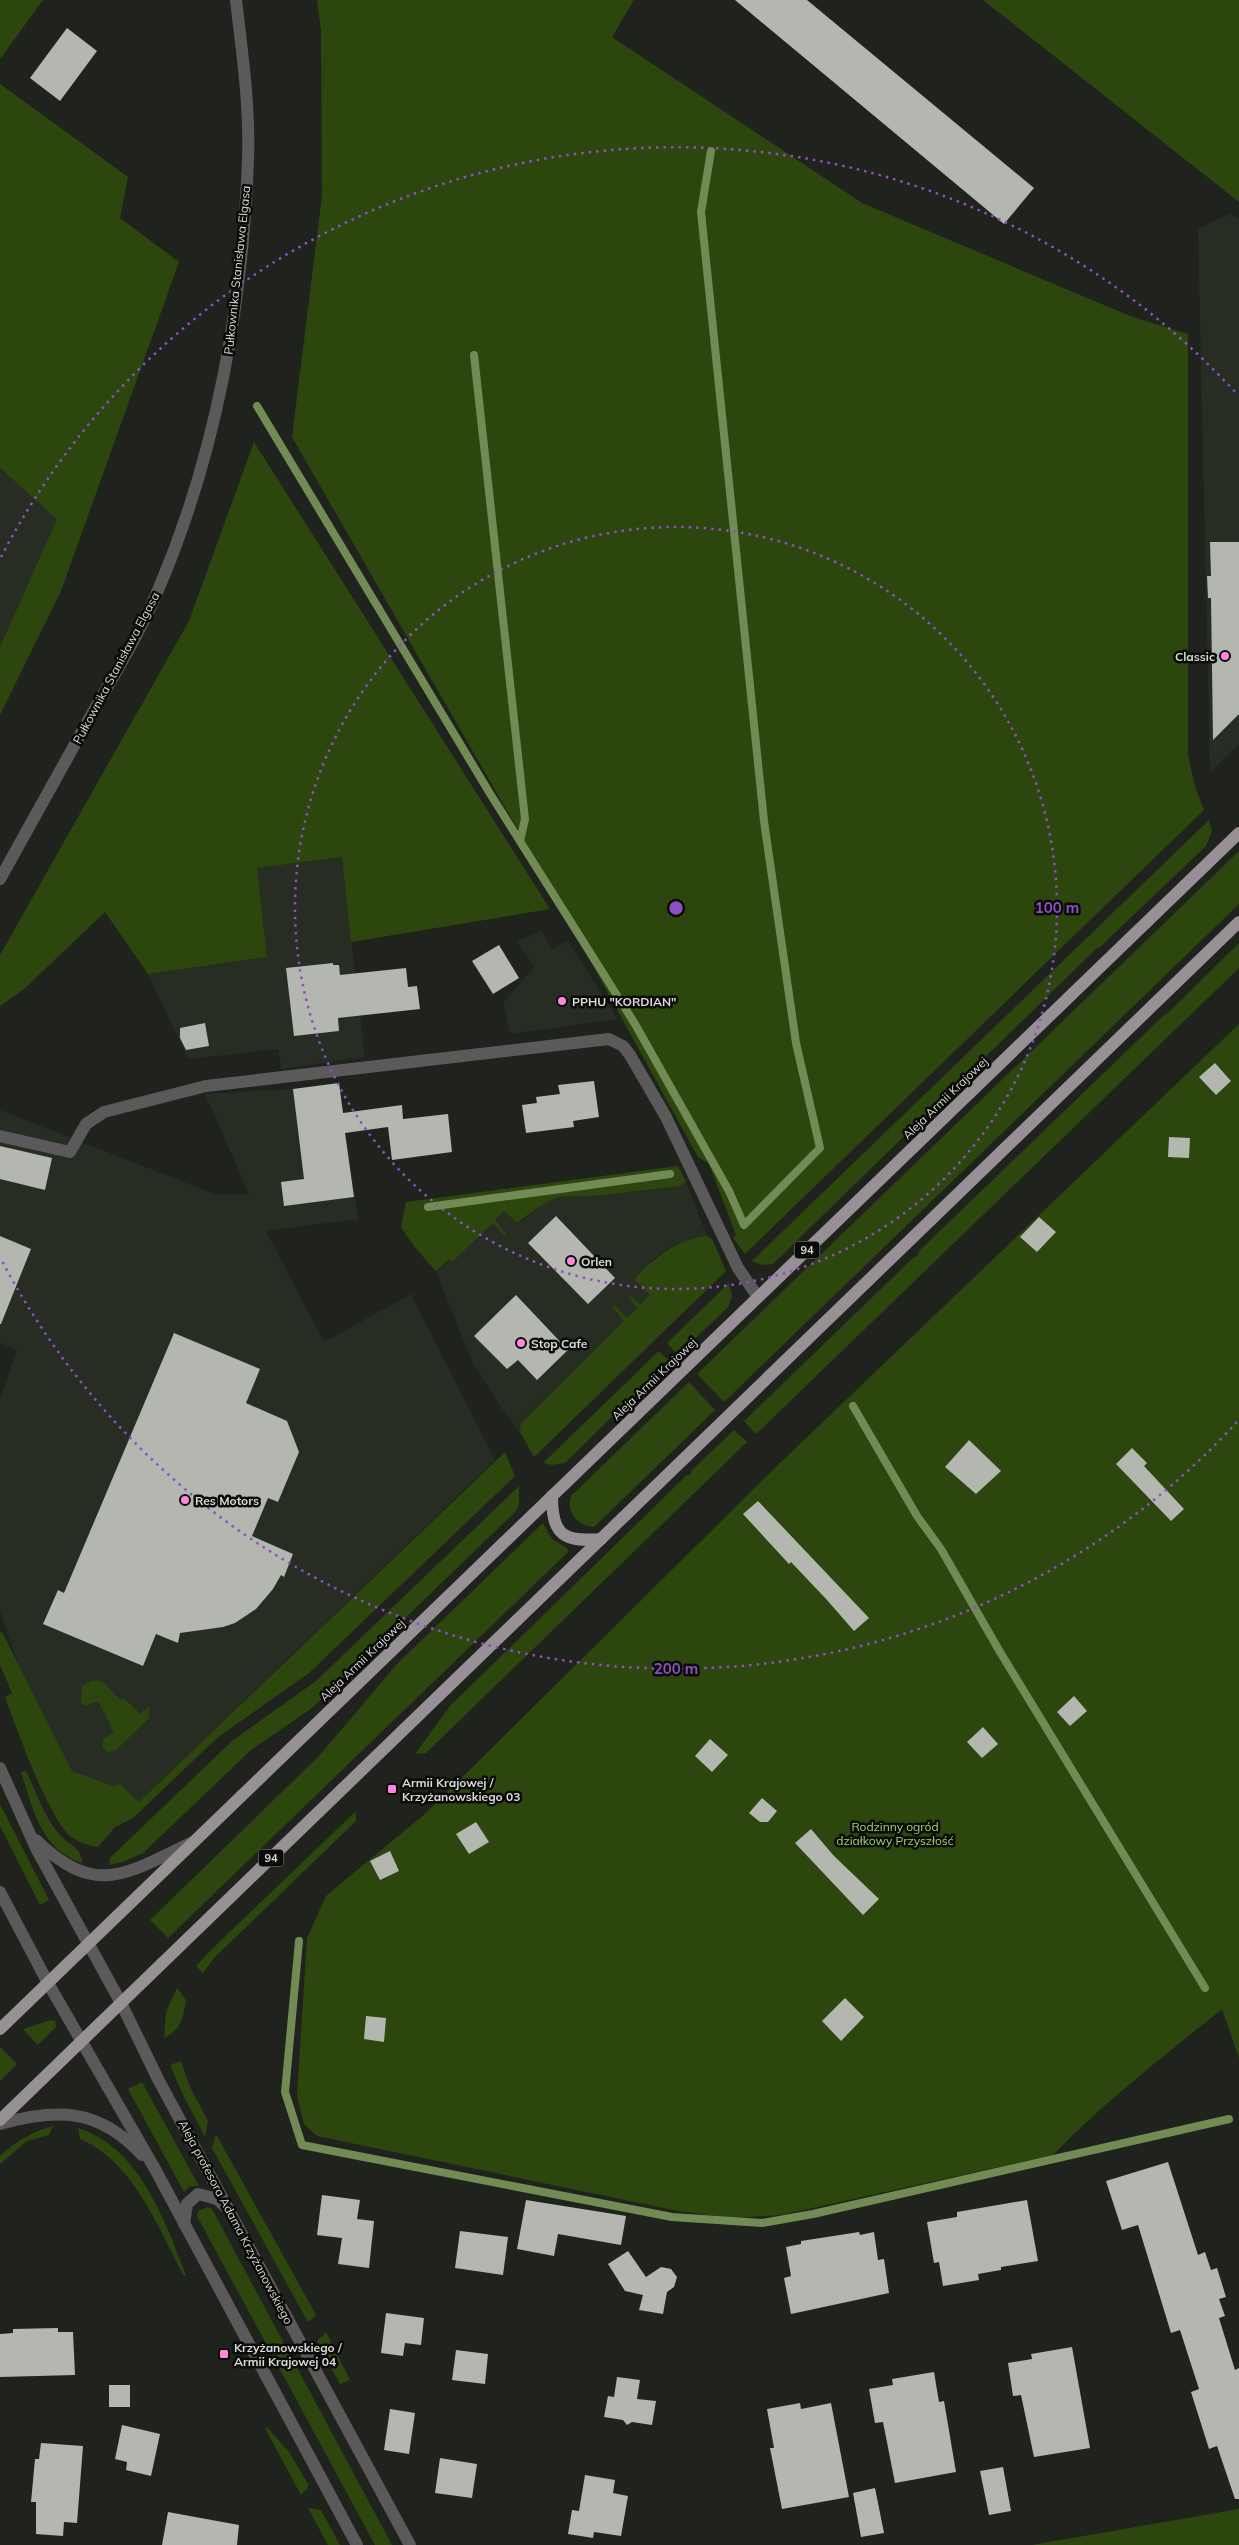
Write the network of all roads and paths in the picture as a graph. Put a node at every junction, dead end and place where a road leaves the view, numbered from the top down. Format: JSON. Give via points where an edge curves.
{"nodes":[{"id":1,"x":236,"y":0,"type":"edge"},
{"id":2,"x":1239,"y":833,"type":"edge"},
{"id":3,"x":0,"y":879,"type":"edge"},
{"id":4,"x":1239,"y":922,"type":"edge"},
{"id":5,"x":0,"y":1136,"type":"edge"},
{"id":6,"x":758,"y":1297,"type":"junction"},
{"id":7,"x":552,"y":1496,"type":"junction"},
{"id":8,"x":601,"y":1539,"type":"junction"},
{"id":9,"x":0,"y":1768,"type":"edge"},
{"id":10,"x":30,"y":1834,"type":"junction"},
{"id":11,"x":195,"y":1841,"type":"junction"},
{"id":12,"x":0,"y":1892,"type":"edge"},
{"id":13,"x":88,"y":1945,"type":"junction"},
{"id":14,"x":48,"y":1983,"type":"junction"},
{"id":15,"x":121,"y":2004,"type":"junction"},
{"id":16,"x":0,"y":2029,"type":"edge"},
{"id":17,"x":83,"y":2041,"type":"junction"},
{"id":18,"x":0,"y":2120,"type":"edge"},
{"id":19,"x":0,"y":2124,"type":"edge"},
{"id":20,"x":155,"y":2169,"type":"junction"},
{"id":21,"x":230,"y":2211,"type":"junction"},
{"id":22,"x":184,"y":2225,"type":"junction"},
{"id":23,"x":357,"y":2545,"type":"edge"},
{"id":24,"x":410,"y":2545,"type":"edge"}],
"edges":[{"from":1,"to":3,"type":"street","name":"Pułkownika Stanisława Elgasa","via":[[246,83],[248,158],[239,275],[226,367],[194,491],[161,584],[135,636]]},
{"from":2,"to":6,"type":"main road","name":"Aleja Armii Krajowej","number":"94"},
{"from":4,"to":8,"type":"main road","number":"94"},
{"from":5,"to":6,"type":"street","via":[[70,1152],[86,1124],[104,1112],[206,1086],[609,1039],[626,1050],[666,1117],[734,1260]]},
{"from":6,"to":7,"type":"main road","name":"Aleja Armii Krajowej","number":"94"},
{"from":7,"to":8,"type":"main road","via":[[554,1522],[561,1533],[578,1541]]},
{"from":7,"to":11,"type":"main road","name":"Aleja Armii Krajowej","number":"94"},
{"from":8,"to":15,"type":"main road","number":"94"},
{"from":9,"to":10,"type":"street"},
{"from":10,"to":11,"type":"street","via":[[67,1866],[98,1876],[116,1876]]},
{"from":10,"to":13,"type":"street"},
{"from":11,"to":13,"type":"main road","name":"Aleja Armii Krajowej","number":"94"},
{"from":12,"to":14,"type":"street"},
{"from":13,"to":14,"type":"main road","name":"Aleja Armii Krajowej","number":"94"},
{"from":13,"to":15,"type":"street"},
{"from":14,"to":16,"type":"main road","name":"Aleja Armii Krajowej","number":"94"},
{"from":14,"to":17,"type":"street"},
{"from":15,"to":17,"type":"main road","number":"94"},
{"from":15,"to":21,"type":"street","name":"Aleja profesora Adama Krzyżanowskiego"},
{"from":17,"to":18,"type":"main road","number":"94"},
{"from":17,"to":20,"type":"street"},
{"from":19,"to":20,"type":"street","via":[[49,2114],[90,2119],[128,2140]]},
{"from":20,"to":22,"type":"street"},
{"from":21,"to":22,"type":"street","via":[[217,2199],[198,2194],[187,2204]]},
{"from":21,"to":24,"type":"street","name":"Aleja profesora Adama Krzyżanowskiego"},
{"from":22,"to":23,"type":"street"}]}
